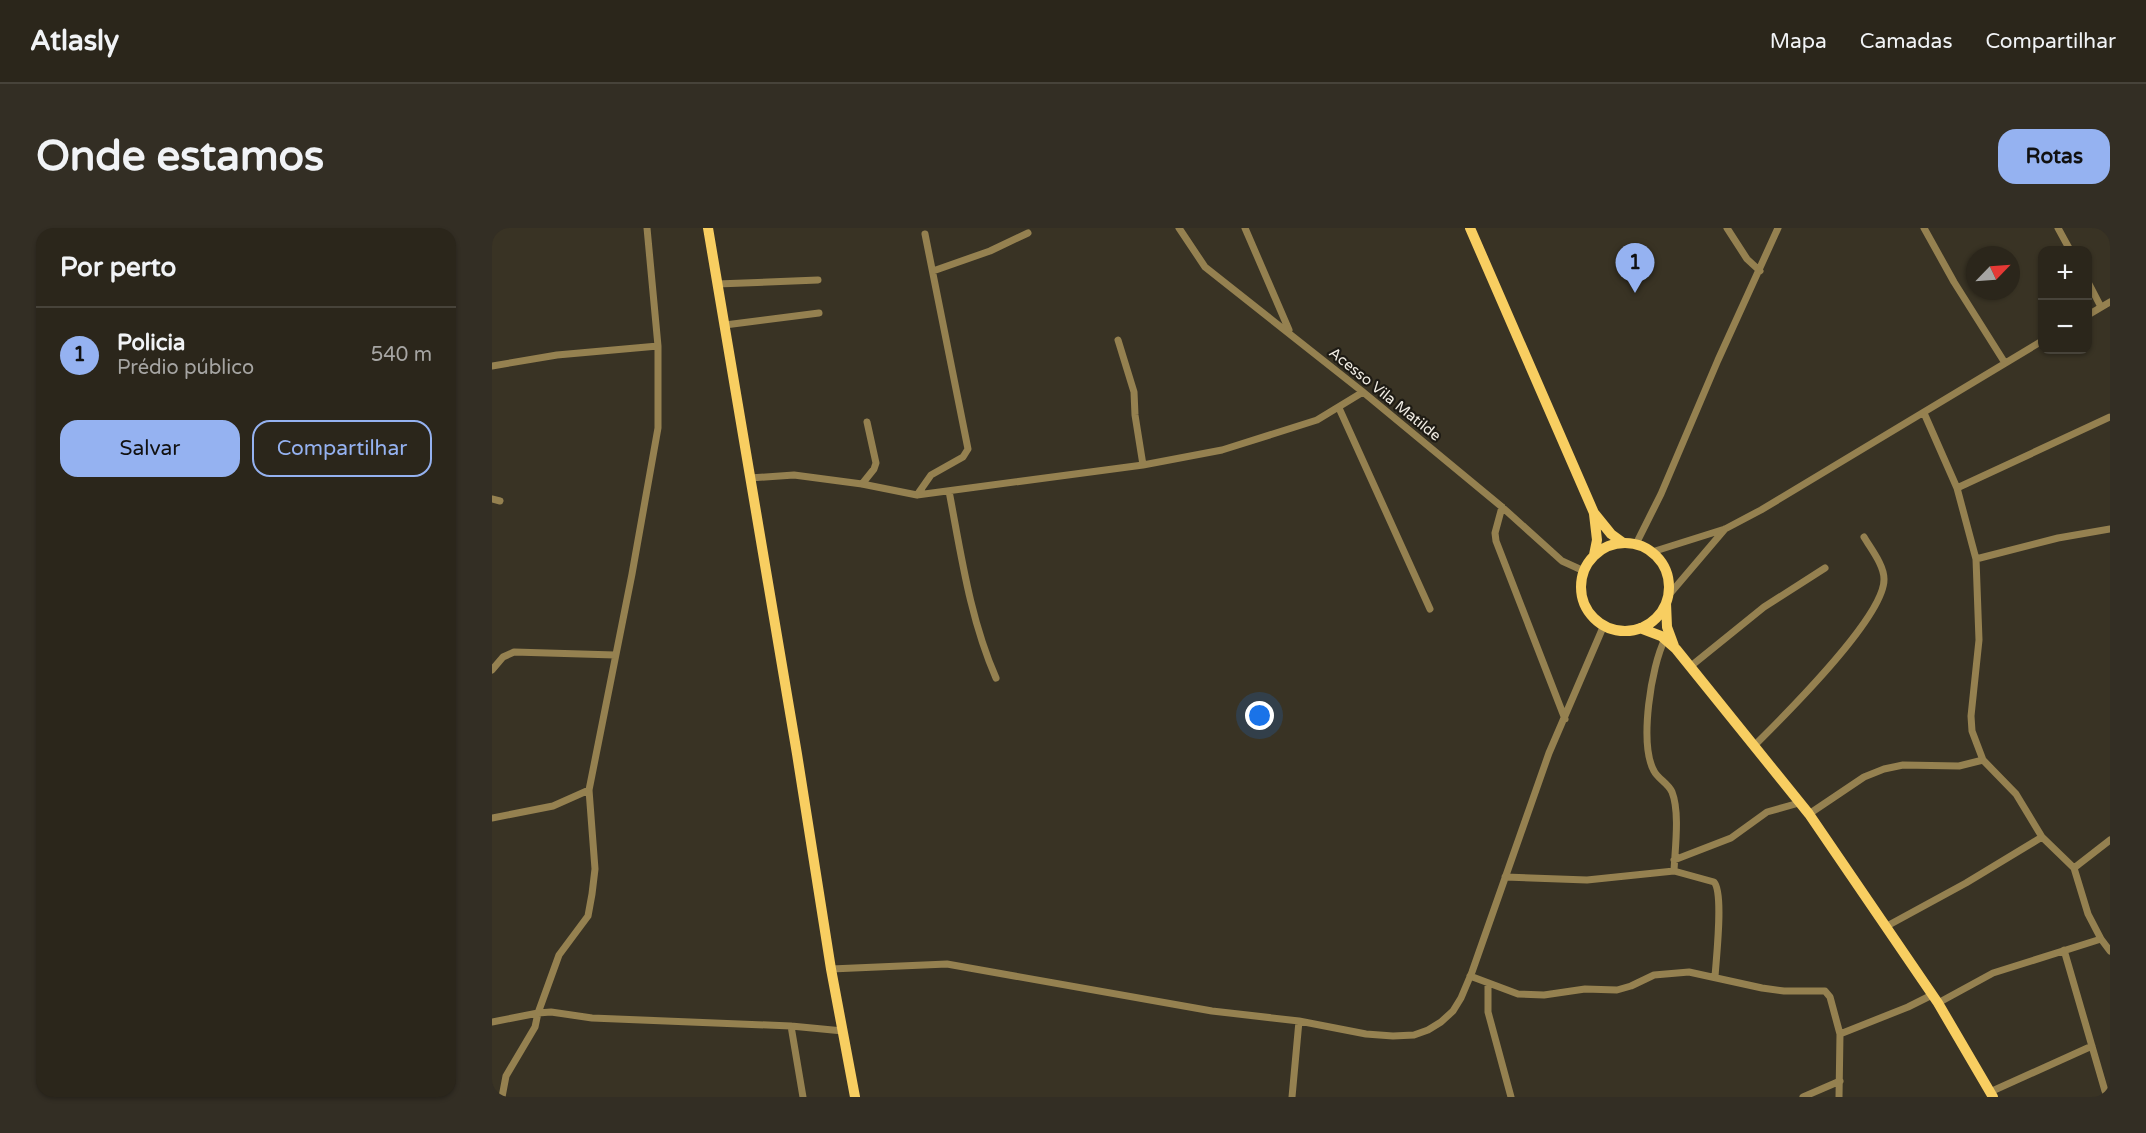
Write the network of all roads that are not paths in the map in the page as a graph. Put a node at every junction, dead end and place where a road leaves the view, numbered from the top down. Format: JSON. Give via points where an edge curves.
{"nodes":[{"id":1,"x":647,"y":228,"type":"edge"},
{"id":2,"x":708,"y":228,"type":"edge"},
{"id":3,"x":1179,"y":228,"type":"edge"},
{"id":4,"x":1245,"y":228,"type":"edge"},
{"id":5,"x":1470,"y":228,"type":"edge"},
{"id":6,"x":1727,"y":228,"type":"edge"},
{"id":7,"x":1778,"y":228,"type":"edge"},
{"id":8,"x":1924,"y":228,"type":"edge"},
{"id":9,"x":2058,"y":228,"type":"edge"},
{"id":10,"x":1028,"y":233,"type":"dead end"},
{"id":11,"x":925,"y":234,"type":"dead end"},
{"id":12,"x":2068,"y":246,"type":"edge"},
{"id":13,"x":933,"y":270,"type":"junction"},
{"id":14,"x":1760,"y":271,"type":"junction"},
{"id":15,"x":818,"y":280,"type":"dead end"},
{"id":16,"x":717,"y":284,"type":"junction"},
{"id":17,"x":2092,"y":290,"type":"edge"},
{"id":18,"x":2110,"y":302,"type":"edge"},
{"id":19,"x":2101,"y":307,"type":"junction"},
{"id":20,"x":819,"y":313,"type":"dead end"},
{"id":21,"x":2092,"y":313,"type":"edge"},
{"id":22,"x":725,"y":326,"type":"junction"},
{"id":23,"x":1290,"y":333,"type":"junction"},
{"id":24,"x":1118,"y":340,"type":"dead end"},
{"id":25,"x":2038,"y":344,"type":"edge"},
{"id":26,"x":658,"y":346,"type":"junction"},
{"id":27,"x":2004,"y":363,"type":"junction"},
{"id":28,"x":492,"y":366,"type":"edge"},
{"id":29,"x":1363,"y":392,"type":"junction"},
{"id":30,"x":1340,"y":408,"type":"junction"},
{"id":31,"x":1924,"y":412,"type":"junction"},
{"id":32,"x":2110,"y":417,"type":"edge"},
{"id":33,"x":867,"y":422,"type":"dead end"},
{"id":34,"x":1143,"y":465,"type":"junction"},
{"id":35,"x":750,"y":478,"type":"junction"},
{"id":36,"x":862,"y":484,"type":"junction"},
{"id":37,"x":1956,"y":488,"type":"junction"},
{"id":38,"x":949,"y":491,"type":"junction"},
{"id":39,"x":917,"y":495,"type":"junction"},
{"id":40,"x":1502,"y":507,"type":"junction"},
{"id":41,"x":1594,"y":513,"type":"junction"},
{"id":42,"x":2110,"y":529,"type":"edge"},
{"id":43,"x":1725,"y":530,"type":"junction"},
{"id":44,"x":1864,"y":537,"type":"dead end"},
{"id":45,"x":1622,"y":542,"type":"junction"},
{"id":46,"x":1636,"y":544,"type":"junction"},
{"id":47,"x":1652,"y":552,"type":"junction"},
{"id":48,"x":1594,"y":555,"type":"junction"},
{"id":49,"x":1976,"y":559,"type":"junction"},
{"id":50,"x":1825,"y":568,"type":"dead end"},
{"id":51,"x":1584,"y":571,"type":"junction"},
{"id":52,"x":1667,"y":599,"type":"junction"},
{"id":53,"x":1430,"y":609,"type":"dead end"},
{"id":54,"x":1604,"y":625,"type":"junction"},
{"id":55,"x":1640,"y":628,"type":"junction"},
{"id":56,"x":1665,"y":639,"type":"junction"},
{"id":57,"x":1676,"y":649,"type":"junction"},
{"id":58,"x":615,"y":655,"type":"junction"},
{"id":59,"x":1691,"y":666,"type":"junction"},
{"id":60,"x":492,"y":670,"type":"edge"},
{"id":61,"x":996,"y":678,"type":"dead end"},
{"id":62,"x":1565,"y":719,"type":"junction"},
{"id":63,"x":1754,"y":746,"type":"junction"},
{"id":64,"x":1983,"y":760,"type":"junction"},
{"id":65,"x":589,"y":790,"type":"junction"},
{"id":66,"x":1799,"y":803,"type":"junction"},
{"id":67,"x":1809,"y":814,"type":"junction"},
{"id":68,"x":492,"y":818,"type":"edge"},
{"id":69,"x":2042,"y":837,"type":"junction"},
{"id":70,"x":2110,"y":840,"type":"edge"},
{"id":71,"x":1674,"y":860,"type":"junction"},
{"id":72,"x":2074,"y":868,"type":"junction"},
{"id":73,"x":1674,"y":871,"type":"junction"},
{"id":74,"x":1505,"y":877,"type":"junction"},
{"id":75,"x":1887,"y":926,"type":"junction"},
{"id":76,"x":2101,"y":939,"type":"junction"},
{"id":77,"x":2064,"y":950,"type":"junction"},
{"id":78,"x":2110,"y":951,"type":"edge"},
{"id":79,"x":831,"y":969,"type":"junction"},
{"id":80,"x":1470,"y":976,"type":"junction"},
{"id":81,"x":1715,"y":977,"type":"junction"},
{"id":82,"x":1488,"y":984,"type":"junction"},
{"id":83,"x":1935,"y":999,"type":"junction"},
{"id":84,"x":538,"y":1013,"type":"junction"},
{"id":85,"x":1299,"y":1021,"type":"junction"},
{"id":86,"x":492,"y":1022,"type":"edge"},
{"id":87,"x":791,"y":1026,"type":"junction"},
{"id":88,"x":843,"y":1031,"type":"junction"},
{"id":89,"x":1840,"y":1034,"type":"junction"},
{"id":90,"x":2092,"y":1046,"type":"junction"},
{"id":91,"x":1840,"y":1081,"type":"junction"},
{"id":92,"x":2105,"y":1091,"type":"dead end"},
{"id":93,"x":1991,"y":1095,"type":"edge"},
{"id":94,"x":502,"y":1097,"type":"edge"},
{"id":95,"x":803,"y":1097,"type":"edge"},
{"id":96,"x":855,"y":1097,"type":"edge"},
{"id":97,"x":1292,"y":1097,"type":"edge"},
{"id":98,"x":1511,"y":1097,"type":"edge"},
{"id":99,"x":1803,"y":1097,"type":"edge"},
{"id":100,"x":1839,"y":1097,"type":"edge"}],
"edges":[{"from":1,"to":26,"type":"street"},
{"from":2,"to":16,"type":"main road"},
{"from":3,"to":23,"type":"street","name":"Acesso Vila Matilde","via":[[1205,267]]},
{"from":4,"to":23,"type":"street"},
{"from":5,"to":41,"type":"main road"},
{"from":6,"to":14,"type":"street","via":[[1747,259]]},
{"from":7,"to":14,"type":"street"},
{"from":8,"to":27,"type":"street"},
{"from":9,"to":12,"type":"street"},
{"from":10,"to":13,"type":"street"},
{"from":11,"to":13,"type":"street"},
{"from":13,"to":39,"type":"street","via":[[968,449],[931,475]]},
{"from":14,"to":46,"type":"street"},
{"from":15,"to":16,"type":"street"},
{"from":16,"to":22,"type":"main road"},
{"from":17,"to":19,"type":"street"},
{"from":18,"to":19,"type":"street"},
{"from":19,"to":21,"type":"street"},
{"from":20,"to":22,"type":"street"},
{"from":22,"to":35,"type":"main road"},
{"from":23,"to":29,"type":"street","name":"Acesso Vila Matilde"},
{"from":24,"to":34,"type":"street","via":[[1132,382]]},
{"from":25,"to":27,"type":"street"},
{"from":26,"to":28,"type":"street"},
{"from":26,"to":58,"type":"street","via":[[658,428]]},
{"from":27,"to":31,"type":"street"},
{"from":29,"to":30,"type":"street"},
{"from":29,"to":40,"type":"street","name":"Acesso Vila Matilde"},
{"from":30,"to":34,"type":"street","via":[[1317,420],[1222,450]]},
{"from":30,"to":53,"type":"street"},
{"from":31,"to":37,"type":"street"},
{"from":31,"to":43,"type":"street"},
{"from":32,"to":37,"type":"street"},
{"from":33,"to":36,"type":"street","via":[[876,463]]},
{"from":34,"to":38,"type":"street"},
{"from":35,"to":36,"type":"street","via":[[795,475]]},
{"from":35,"to":79,"type":"main road"},
{"from":36,"to":39,"type":"street"},
{"from":37,"to":49,"type":"street"},
{"from":38,"to":39,"type":"street"},
{"from":38,"to":61,"type":"street","via":[[983,649]]},
{"from":40,"to":51,"type":"street","name":"Acesso Vila Matilde","via":[[1562,561]]},
{"from":40,"to":62,"type":"street","via":[[1496,541]]},
{"from":41,"to":45,"type":"main road"},
{"from":41,"to":48,"type":"main road"},
{"from":42,"to":49,"type":"street"},
{"from":43,"to":47,"type":"street"},
{"from":43,"to":52,"type":"street"},
{"from":44,"to":63,"type":"street","via":[[1884,580],[1878,598],[1814,686]]},
{"from":45,"to":46,"type":"main road"},
{"from":45,"to":48,"type":"main road"},
{"from":46,"to":47,"type":"main road"},
{"from":47,"to":52,"type":"main road","via":[[1664,565],[1669,580]]},
{"from":48,"to":51,"type":"main road"},
{"from":49,"to":64,"type":"street","via":[[1979,639],[1971,716]]},
{"from":50,"to":59,"type":"street","via":[[1764,607]]},
{"from":51,"to":54,"type":"main road","via":[[1584,601]]},
{"from":52,"to":55,"type":"main road","via":[[1662,611]]},
{"from":52,"to":57,"type":"main road","via":[[1667,627]]},
{"from":54,"to":55,"type":"main road","via":[[1622,630]]},
{"from":54,"to":62,"type":"street"},
{"from":55,"to":56,"type":"main road"},
{"from":56,"to":57,"type":"main road"},
{"from":56,"to":71,"type":"street","via":[[1653,679],[1647,742],[1654,772],[1671,792],[1676,809]]},
{"from":57,"to":59,"type":"main road"},
{"from":58,"to":60,"type":"street","via":[[514,652],[503,657]]},
{"from":58,"to":65,"type":"street"},
{"from":59,"to":63,"type":"main road"},
{"from":62,"to":74,"type":"street"},
{"from":63,"to":66,"type":"main road"},
{"from":64,"to":67,"type":"street","via":[[1959,766],[1903,765],[1884,769],[1864,777]]},
{"from":64,"to":69,"type":"street","via":[[2016,794]]},
{"from":65,"to":68,"type":"street","via":[[553,806]]},
{"from":65,"to":84,"type":"street","via":[[595,869],[588,916],[559,955]]},
{"from":66,"to":67,"type":"main road"},
{"from":66,"to":71,"type":"street","via":[[1767,812],[1731,838]]},
{"from":67,"to":75,"type":"main road"},
{"from":69,"to":72,"type":"street"},
{"from":69,"to":75,"type":"street"},
{"from":70,"to":72,"type":"street"},
{"from":71,"to":73,"type":"street"},
{"from":72,"to":76,"type":"street","via":[[2088,914]]},
{"from":73,"to":74,"type":"street","via":[[1587,880]]},
{"from":73,"to":81,"type":"street","via":[[1714,882],[1718,887]]},
{"from":74,"to":80,"type":"street"},
{"from":75,"to":83,"type":"main road"},
{"from":76,"to":77,"type":"street"},
{"from":76,"to":78,"type":"street"},
{"from":77,"to":83,"type":"street","via":[[1993,973]]},
{"from":77,"to":90,"type":"street"},
{"from":79,"to":85,"type":"street","via":[[947,964],[1212,1011]]},
{"from":79,"to":88,"type":"main road"},
{"from":80,"to":82,"type":"street"},
{"from":80,"to":85,"type":"street","via":[[1453,1011],[1428,1030],[1414,1035],[1366,1034]]},
{"from":81,"to":82,"type":"street","via":[[1666,973],[1617,990],[1585,988],[1544,995],[1518,994]]},
{"from":81,"to":89,"type":"street","via":[[1784,991],[1825,991]]},
{"from":82,"to":98,"type":"street","via":[[1488,1012]]},
{"from":83,"to":89,"type":"street"},
{"from":83,"to":93,"type":"main road"},
{"from":84,"to":86,"type":"street"},
{"from":84,"to":87,"type":"street"},
{"from":84,"to":94,"type":"street","via":[[535,1027],[506,1076]]},
{"from":85,"to":97,"type":"street"},
{"from":87,"to":88,"type":"street"},
{"from":87,"to":95,"type":"street"},
{"from":88,"to":96,"type":"main road"},
{"from":89,"to":91,"type":"street"},
{"from":90,"to":92,"type":"street"},
{"from":90,"to":93,"type":"street"},
{"from":91,"to":99,"type":"street"},
{"from":91,"to":100,"type":"street"}]}
